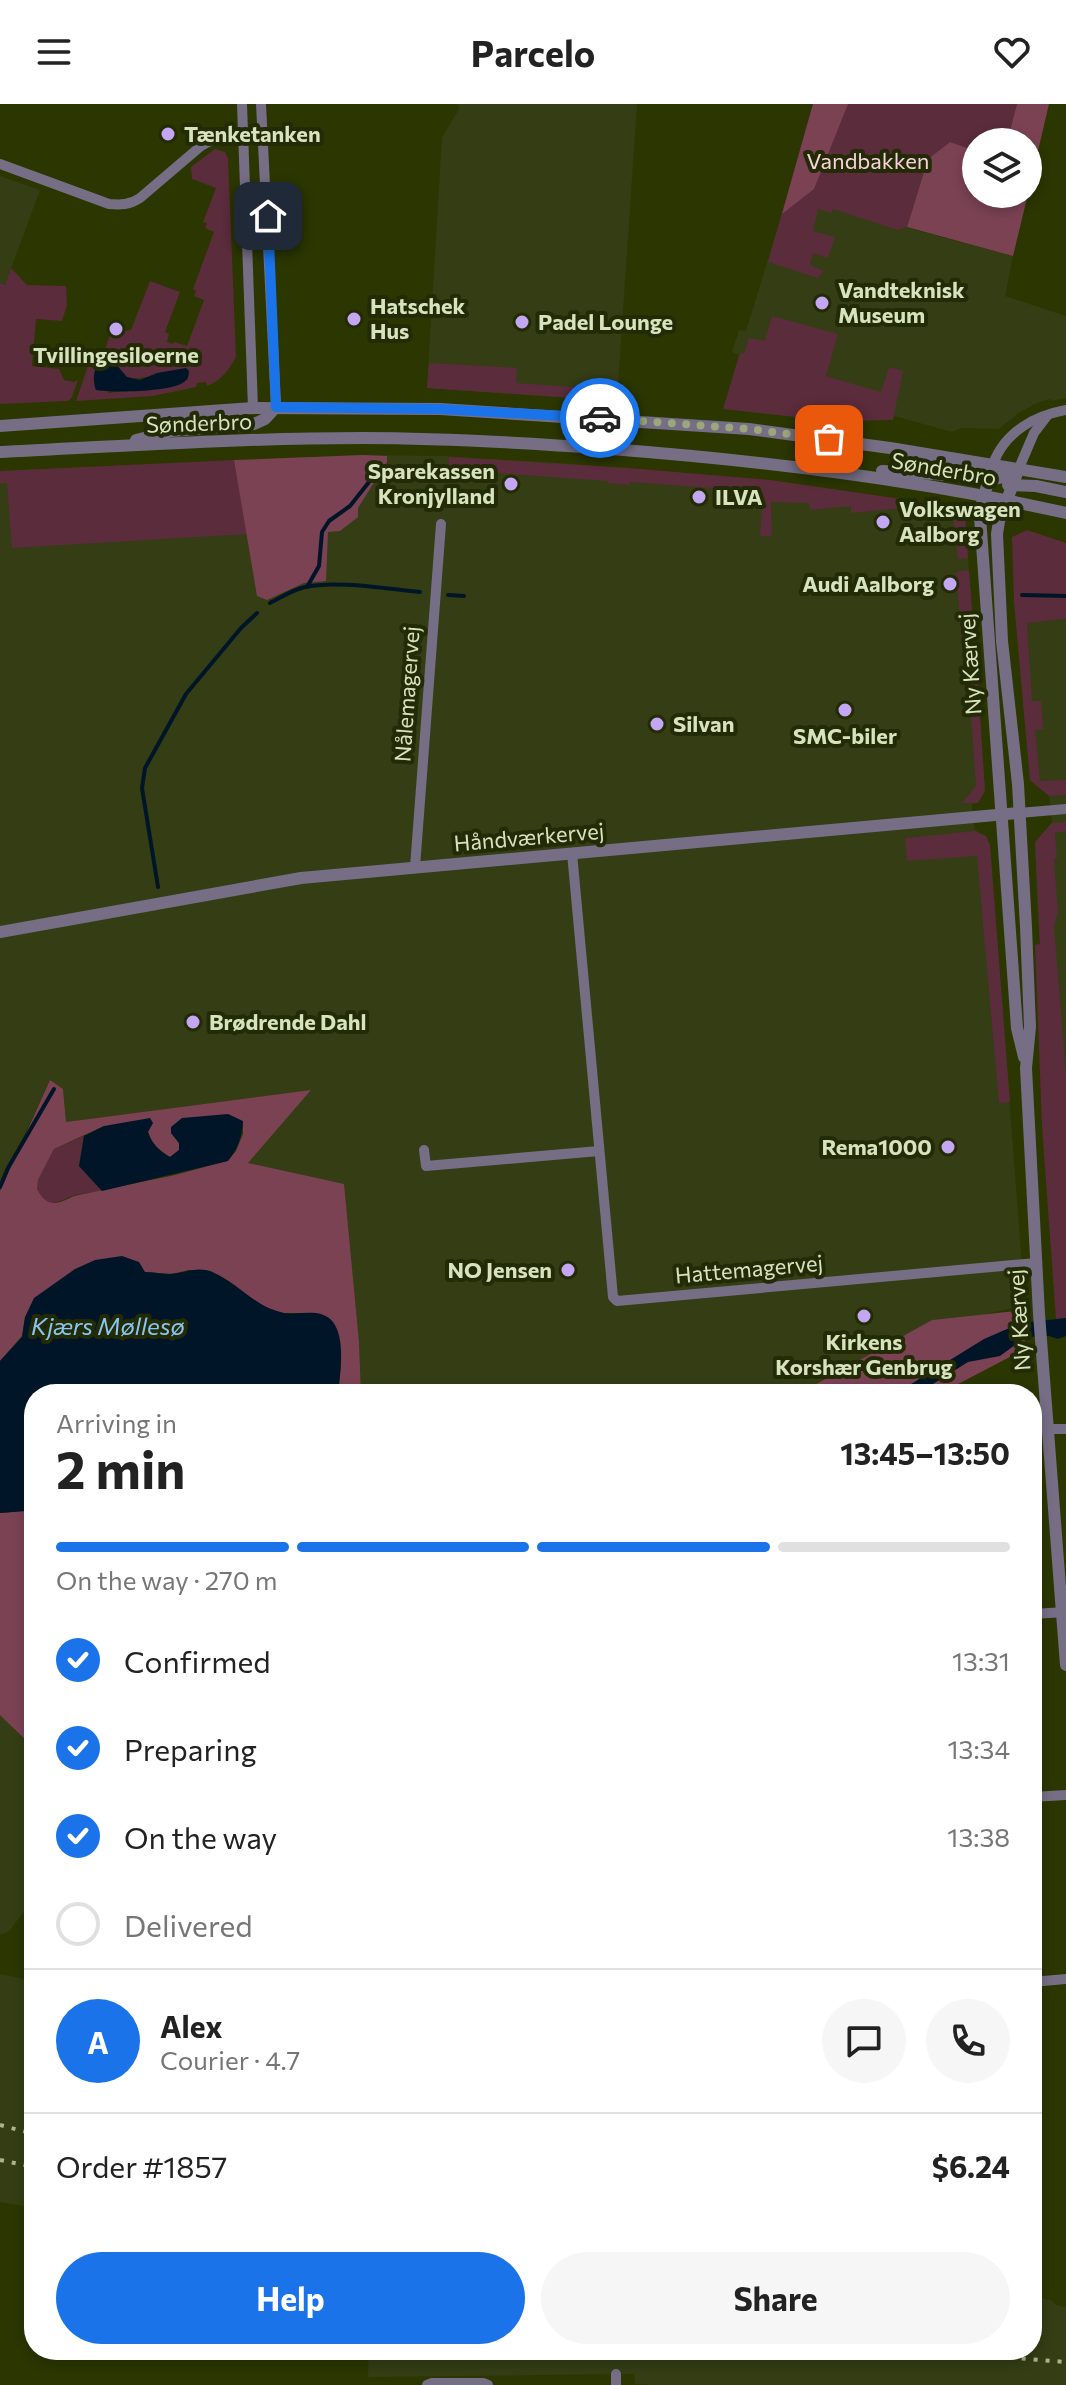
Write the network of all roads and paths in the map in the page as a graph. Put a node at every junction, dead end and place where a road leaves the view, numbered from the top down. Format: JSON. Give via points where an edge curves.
{"nodes":[{"id":1,"x":242,"y":104,"type":"edge"},
{"id":2,"x":261,"y":104,"type":"edge"},
{"id":3,"x":244,"y":136,"type":"junction"},
{"id":4,"x":262,"y":137,"type":"junction"},
{"id":5,"x":0,"y":164,"type":"edge"},
{"id":6,"x":276,"y":407,"type":"junction"},
{"id":7,"x":253,"y":408,"type":"junction"},
{"id":8,"x":1066,"y":410,"type":"edge"},
{"id":9,"x":1048,"y":414,"type":"junction"},
{"id":10,"x":259,"y":423,"type":"junction"},
{"id":11,"x":0,"y":426,"type":"edge"},
{"id":12,"x":283,"y":439,"type":"junction"},
{"id":13,"x":110,"y":447,"type":"junction"},
{"id":14,"x":0,"y":452,"type":"edge"},
{"id":15,"x":993,"y":464,"type":"junction"},
{"id":16,"x":797,"y":467,"type":"junction"},
{"id":17,"x":1019,"y":468,"type":"junction"},
{"id":18,"x":1066,"y":477,"type":"edge"},
{"id":19,"x":988,"y":480,"type":"junction"},
{"id":20,"x":1013,"y":484,"type":"junction"},
{"id":21,"x":1066,"y":492,"type":"edge"},
{"id":22,"x":984,"y":496,"type":"junction"},
{"id":23,"x":1007,"y":500,"type":"junction"},
{"id":24,"x":1066,"y":513,"type":"edge"},
{"id":25,"x":441,"y":524,"type":"dead end"},
{"id":26,"x":1066,"y":809,"type":"edge"},
{"id":27,"x":1019,"y":813,"type":"junction"},
{"id":28,"x":1001,"y":814,"type":"junction"},
{"id":29,"x":572,"y":853,"type":"junction"},
{"id":30,"x":415,"y":867,"type":"junction"},
{"id":31,"x":0,"y":932,"type":"edge"},
{"id":32,"x":1026,"y":1068,"type":"junction"},
{"id":33,"x":424,"y":1150,"type":"dead end"},
{"id":34,"x":599,"y":1151,"type":"junction"},
{"id":35,"x":1036,"y":1263,"type":"junction"},
{"id":36,"x":1047,"y":1429,"type":"junction"},
{"id":37,"x":1066,"y":1429,"type":"edge"},
{"id":38,"x":1064,"y":1612,"type":"edge"},
{"id":39,"x":1042,"y":1613,"type":"edge"},
{"id":40,"x":1066,"y":1665,"type":"edge"},
{"id":41,"x":1066,"y":1795,"type":"edge"},
{"id":42,"x":1042,"y":1796,"type":"edge"},
{"id":43,"x":1066,"y":1979,"type":"edge"},
{"id":44,"x":1042,"y":1981,"type":"edge"},
{"id":45,"x":427,"y":2385,"type":"edge"},
{"id":46,"x":488,"y":2385,"type":"edge"}],
"edges":[{"from":1,"to":3,"type":"street"},
{"from":2,"to":4,"type":"street"},
{"from":3,"to":4,"type":"street"},
{"from":3,"to":5,"type":"street","via":[[212,139],[129,204],[109,204]]},
{"from":3,"to":7,"type":"street"},
{"from":4,"to":6,"type":"street"},
{"from":6,"to":7,"type":"street","name":"Sønderbro"},
{"from":6,"to":10,"type":"street"},
{"from":6,"to":15,"type":"street","name":"Sønderbro","via":[[440,409],[749,429]]},
{"from":7,"to":10,"type":"street"},
{"from":7,"to":11,"type":"street","name":"Sønderbro"},
{"from":8,"to":9,"type":"street"},
{"from":9,"to":15,"type":"street","via":[[1012,434]]},
{"from":9,"to":17,"type":"street"},
{"from":10,"to":12,"type":"street"},
{"from":10,"to":13,"type":"street","via":[[172,431]]},
{"from":12,"to":13,"type":"street","name":"Sønderbro"},
{"from":12,"to":16,"type":"street","name":"Sønderbro","via":[[448,439]]},
{"from":13,"to":14,"type":"street","name":"Sønderbro"},
{"from":15,"to":17,"type":"street","name":"Sønderbro"},
{"from":15,"to":19,"type":"street","name":"Ny Kærvej"},
{"from":16,"to":19,"type":"street"},
{"from":16,"to":22,"type":"street","name":"Sønderbro"},
{"from":17,"to":18,"type":"street","name":"Sønderbro"},
{"from":17,"to":19,"type":"street"},
{"from":17,"to":20,"type":"street","name":"Ny Kærvej"},
{"from":19,"to":22,"type":"street","name":"Ny Kærvej"},
{"from":20,"to":21,"type":"street"},
{"from":20,"to":22,"type":"street"},
{"from":20,"to":23,"type":"street","name":"Ny Kærvej"},
{"from":22,"to":23,"type":"street","name":"Sønderbro"},
{"from":22,"to":28,"type":"street","name":"Ny Kærvej","via":[[981,533]]},
{"from":23,"to":24,"type":"street","name":"Sønderbro"},
{"from":23,"to":27,"type":"street","name":"Ny Kærvej","via":[[997,534]]},
{"from":25,"to":30,"type":"street","name":"Nålemagervej"},
{"from":26,"to":27,"type":"street","name":"Håndværkervej"},
{"from":27,"to":28,"type":"street","name":"Håndværkervej"},
{"from":27,"to":32,"type":"street","name":"Ny Kærvej","via":[[1030,1027]]},
{"from":28,"to":29,"type":"street","name":"Håndværkervej"},
{"from":28,"to":32,"type":"street","name":"Ny Kærvej","via":[[1017,1028]]},
{"from":29,"to":30,"type":"street","name":"Håndværkervej"},
{"from":29,"to":34,"type":"street","name":"Hattemagervej"},
{"from":30,"to":31,"type":"street","name":"Håndværkervej","via":[[283,880]]},
{"from":32,"to":35,"type":"street","name":"Ny Kærvej"},
{"from":33,"to":34,"type":"street","via":[[426,1166]]},
{"from":34,"to":35,"type":"street","name":"Hattemagervej","via":[[617,1301]]},
{"from":35,"to":36,"type":"street","name":"Ny Kærvej"},
{"from":36,"to":37,"type":"street"},
{"from":36,"to":38,"type":"street","name":"Ny Kærvej"},
{"from":38,"to":39,"type":"street"},
{"from":38,"to":40,"type":"street","name":"Ny Kærvej"},
{"from":41,"to":42,"type":"street"},
{"from":43,"to":44,"type":"street"},
{"from":45,"to":46,"type":"street"}]}
